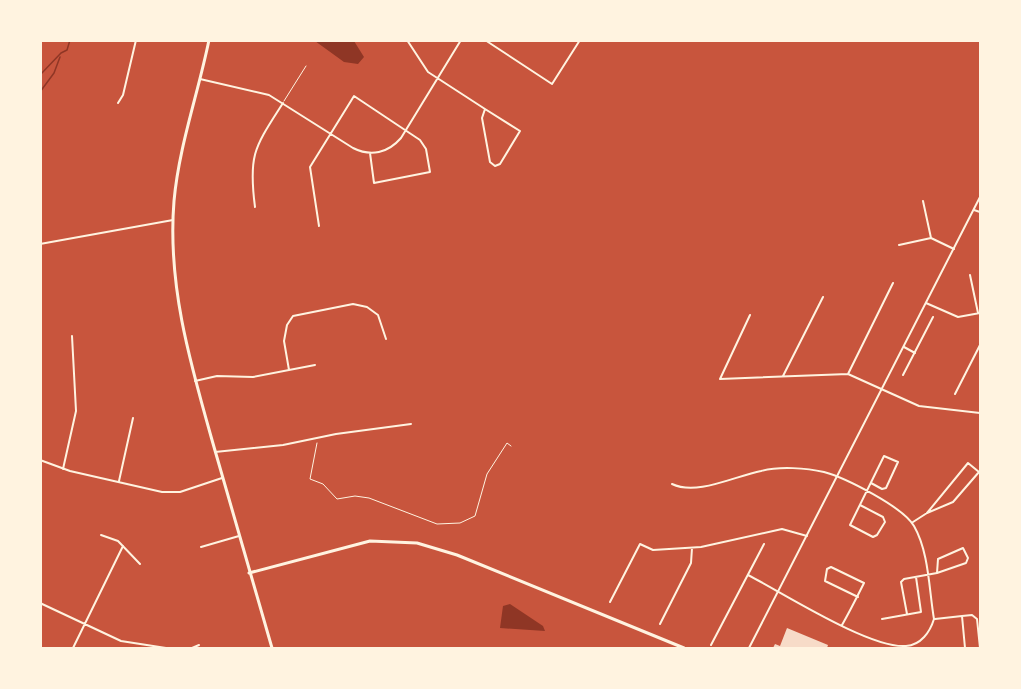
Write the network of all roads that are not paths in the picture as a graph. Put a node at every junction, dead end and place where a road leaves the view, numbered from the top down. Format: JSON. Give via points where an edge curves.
{"nodes":[{"id":1,"x":136,"y":40,"type":"edge"},
{"id":2,"x":209,"y":40,"type":"edge"},
{"id":3,"x":407,"y":40,"type":"edge"},
{"id":4,"x":460,"y":40,"type":"edge"},
{"id":5,"x":485,"y":40,"type":"edge"},
{"id":6,"x":580,"y":40,"type":"edge"},
{"id":7,"x":306,"y":66,"type":"dead end"},
{"id":8,"x":200,"y":79,"type":"junction"},
{"id":9,"x":438,"y":79,"type":"junction"},
{"id":10,"x":118,"y":103,"type":"dead end"},
{"id":11,"x":283,"y":103,"type":"junction"},
{"id":12,"x":485,"y":109,"type":"junction"},
{"id":13,"x":406,"y":129,"type":"junction"},
{"id":14,"x":330,"y":133,"type":"junction"},
{"id":15,"x":370,"y":153,"type":"junction"},
{"id":16,"x":981,"y":197,"type":"edge"},
{"id":17,"x":923,"y":201,"type":"dead end"},
{"id":18,"x":255,"y":207,"type":"dead end"},
{"id":19,"x":974,"y":210,"type":"junction"},
{"id":20,"x":981,"y":212,"type":"edge"},
{"id":21,"x":173,"y":220,"type":"junction"},
{"id":22,"x":319,"y":226,"type":"dead end"},
{"id":23,"x":931,"y":238,"type":"junction"},
{"id":24,"x":40,"y":244,"type":"edge"},
{"id":25,"x":899,"y":245,"type":"dead end"},
{"id":26,"x":954,"y":249,"type":"junction"},
{"id":27,"x":970,"y":275,"type":"dead end"},
{"id":28,"x":893,"y":283,"type":"dead end"},
{"id":29,"x":823,"y":297,"type":"dead end"},
{"id":30,"x":926,"y":303,"type":"junction"},
{"id":31,"x":979,"y":313,"type":"edge"},
{"id":32,"x":750,"y":315,"type":"dead end"},
{"id":33,"x":933,"y":317,"type":"dead end"},
{"id":34,"x":72,"y":336,"type":"dead end"},
{"id":35,"x":386,"y":339,"type":"dead end"},
{"id":36,"x":981,"y":345,"type":"edge"},
{"id":37,"x":904,"y":347,"type":"junction"},
{"id":38,"x":915,"y":353,"type":"junction"},
{"id":39,"x":315,"y":365,"type":"dead end"},
{"id":40,"x":289,"y":370,"type":"junction"},
{"id":41,"x":848,"y":374,"type":"junction"},
{"id":42,"x":903,"y":375,"type":"dead end"},
{"id":43,"x":783,"y":376,"type":"junction"},
{"id":44,"x":195,"y":381,"type":"junction"},
{"id":45,"x":881,"y":391,"type":"junction"},
{"id":46,"x":956,"y":394,"type":"dead end"},
{"id":47,"x":981,"y":413,"type":"edge"},
{"id":48,"x":133,"y":418,"type":"dead end"},
{"id":49,"x":411,"y":424,"type":"dead end"},
{"id":50,"x":215,"y":452,"type":"junction"},
{"id":51,"x":40,"y":460,"type":"edge"},
{"id":52,"x":63,"y":469,"type":"junction"},
{"id":53,"x":837,"y":477,"type":"junction"},
{"id":54,"x":222,"y":478,"type":"junction"},
{"id":55,"x":119,"y":481,"type":"junction"},
{"id":56,"x":871,"y":483,"type":"junction"},
{"id":57,"x":672,"y":484,"type":"dead end"},
{"id":58,"x":866,"y":492,"type":"junction"},
{"id":59,"x":860,"y":505,"type":"junction"},
{"id":60,"x":927,"y":513,"type":"junction"},
{"id":61,"x":912,"y":523,"type":"junction"},
{"id":62,"x":101,"y":535,"type":"dead end"},
{"id":63,"x":239,"y":536,"type":"junction"},
{"id":64,"x":807,"y":536,"type":"junction"},
{"id":65,"x":764,"y":544,"type":"dead end"},
{"id":66,"x":123,"y":546,"type":"junction"},
{"id":67,"x":201,"y":547,"type":"dead end"},
{"id":68,"x":692,"y":548,"type":"junction"},
{"id":69,"x":140,"y":564,"type":"dead end"},
{"id":70,"x":249,"y":573,"type":"junction"},
{"id":71,"x":937,"y":573,"type":"junction"},
{"id":72,"x":748,"y":575,"type":"junction"},
{"id":73,"x":927,"y":575,"type":"junction"},
{"id":74,"x":916,"y":576,"type":"junction"},
{"id":75,"x":778,"y":591,"type":"junction"},
{"id":76,"x":858,"y":597,"type":"junction"},
{"id":77,"x":610,"y":602,"type":"dead end"},
{"id":78,"x":40,"y":603,"type":"edge"},
{"id":79,"x":908,"y":614,"type":"junction"},
{"id":80,"x":962,"y":616,"type":"junction"},
{"id":81,"x":882,"y":619,"type":"dead end"},
{"id":82,"x":934,"y":619,"type":"junction"},
{"id":83,"x":85,"y":623,"type":"junction"},
{"id":84,"x":660,"y":624,"type":"dead end"},
{"id":85,"x":842,"y":625,"type":"junction"},
{"id":86,"x":199,"y":645,"type":"dead end"},
{"id":87,"x":711,"y":645,"type":"dead end"},
{"id":88,"x":73,"y":648,"type":"edge"},
{"id":89,"x":166,"y":648,"type":"edge"},
{"id":90,"x":192,"y":648,"type":"edge"},
{"id":91,"x":272,"y":648,"type":"edge"},
{"id":92,"x":684,"y":648,"type":"edge"},
{"id":93,"x":749,"y":648,"type":"edge"},
{"id":94,"x":965,"y":648,"type":"edge"},
{"id":95,"x":980,"y":648,"type":"edge"}],
"edges":[{"from":1,"to":10,"type":"street"},
{"from":2,"to":8,"type":"main road"},
{"from":3,"to":9,"type":"street","via":[[421,65]]},
{"from":4,"to":9,"type":"street"},
{"from":5,"to":6,"type":"street","via":[[552,84]]},
{"from":7,"to":11,"type":"lane"},
{"from":8,"to":11,"type":"street","via":[[263,93]]},
{"from":8,"to":21,"type":"main road","via":[[180,159]]},
{"from":9,"to":12,"type":"street"},
{"from":9,"to":13,"type":"street"},
{"from":11,"to":14,"type":"street"},
{"from":11,"to":18,"type":"street","via":[[252,156]]},
{"from":12,"to":12,"type":"street","via":[[520,131],[495,166],[490,162],[482,118]]},
{"from":13,"to":14,"type":"street","via":[[354,96]]},
{"from":13,"to":15,"type":"street","via":[[389,149]]},
{"from":13,"to":15,"type":"street","via":[[424,145],[430,172],[374,183]]},
{"from":14,"to":15,"type":"street"},
{"from":14,"to":22,"type":"street","via":[[310,167]]},
{"from":16,"to":19,"type":"street"},
{"from":17,"to":23,"type":"street"},
{"from":19,"to":20,"type":"street"},
{"from":19,"to":26,"type":"street"},
{"from":21,"to":24,"type":"street"},
{"from":21,"to":44,"type":"main road","via":[[179,314]]},
{"from":23,"to":25,"type":"street"},
{"from":23,"to":26,"type":"street"},
{"from":26,"to":30,"type":"street"},
{"from":27,"to":31,"type":"street"},
{"from":28,"to":41,"type":"street"},
{"from":29,"to":43,"type":"street"},
{"from":30,"to":31,"type":"street","via":[[955,316]]},
{"from":30,"to":37,"type":"street"},
{"from":32,"to":43,"type":"street","via":[[720,379]]},
{"from":33,"to":38,"type":"street"},
{"from":34,"to":52,"type":"street","via":[[76,411]]},
{"from":35,"to":40,"type":"street","via":[[378,315],[360,305],[299,314],[290,320],[285,332]]},
{"from":36,"to":46,"type":"street"},
{"from":37,"to":38,"type":"street"},
{"from":37,"to":45,"type":"street"},
{"from":38,"to":42,"type":"street"},
{"from":39,"to":40,"type":"street"},
{"from":40,"to":44,"type":"street"},
{"from":41,"to":43,"type":"street"},
{"from":41,"to":45,"type":"street"},
{"from":44,"to":50,"type":"main road"},
{"from":45,"to":47,"type":"street","via":[[919,406]]},
{"from":45,"to":53,"type":"street"},
{"from":48,"to":55,"type":"street"},
{"from":49,"to":50,"type":"street"},
{"from":50,"to":54,"type":"main road"},
{"from":51,"to":52,"type":"street"},
{"from":52,"to":55,"type":"street"},
{"from":53,"to":57,"type":"street","via":[[823,472],[770,469],[701,486],[683,488]]},
{"from":53,"to":58,"type":"street"},
{"from":53,"to":64,"type":"street"},
{"from":54,"to":55,"type":"street","via":[[175,492]]},
{"from":54,"to":63,"type":"main road"},
{"from":56,"to":56,"type":"street","via":[[886,488],[898,462],[884,456]]},
{"from":56,"to":58,"type":"street"},
{"from":58,"to":59,"type":"street"},
{"from":58,"to":61,"type":"street"},
{"from":59,"to":59,"type":"street","via":[[850,525],[877,536],[885,522],[883,517]]},
{"from":60,"to":60,"type":"street","via":[[952,502],[979,472],[968,463]]},
{"from":60,"to":61,"type":"street"},
{"from":61,"to":73,"type":"street","via":[[921,541]]},
{"from":62,"to":66,"type":"street"},
{"from":63,"to":67,"type":"street"},
{"from":63,"to":70,"type":"main road"},
{"from":64,"to":68,"type":"street","via":[[782,529]]},
{"from":64,"to":75,"type":"street"},
{"from":65,"to":72,"type":"street"},
{"from":66,"to":69,"type":"street"},
{"from":66,"to":83,"type":"street"},
{"from":68,"to":77,"type":"street","via":[[653,550],[640,544]]},
{"from":68,"to":84,"type":"street","via":[[691,563]]},
{"from":70,"to":91,"type":"main road"},
{"from":70,"to":92,"type":"main road","via":[[361,543],[417,543],[457,555]]},
{"from":71,"to":71,"type":"street","via":[[966,563],[963,548],[938,559]]},
{"from":71,"to":73,"type":"street"},
{"from":72,"to":75,"type":"street"},
{"from":72,"to":87,"type":"street"},
{"from":73,"to":74,"type":"street"},
{"from":73,"to":82,"type":"street"},
{"from":74,"to":79,"type":"street","via":[[901,582]]},
{"from":74,"to":79,"type":"street","via":[[921,612]]},
{"from":75,"to":85,"type":"street"},
{"from":75,"to":93,"type":"street"},
{"from":76,"to":76,"type":"street","via":[[864,583],[831,567],[827,569],[824,579]]},
{"from":76,"to":85,"type":"street"},
{"from":78,"to":83,"type":"street"},
{"from":79,"to":81,"type":"street"},
{"from":80,"to":82,"type":"street"},
{"from":80,"to":94,"type":"street"},
{"from":80,"to":95,"type":"street","via":[[977,619]]},
{"from":82,"to":85,"type":"street","via":[[926,635],[907,646],[867,637]]},
{"from":83,"to":88,"type":"street"},
{"from":83,"to":89,"type":"street","via":[[128,643]]},
{"from":86,"to":90,"type":"street"}]}
